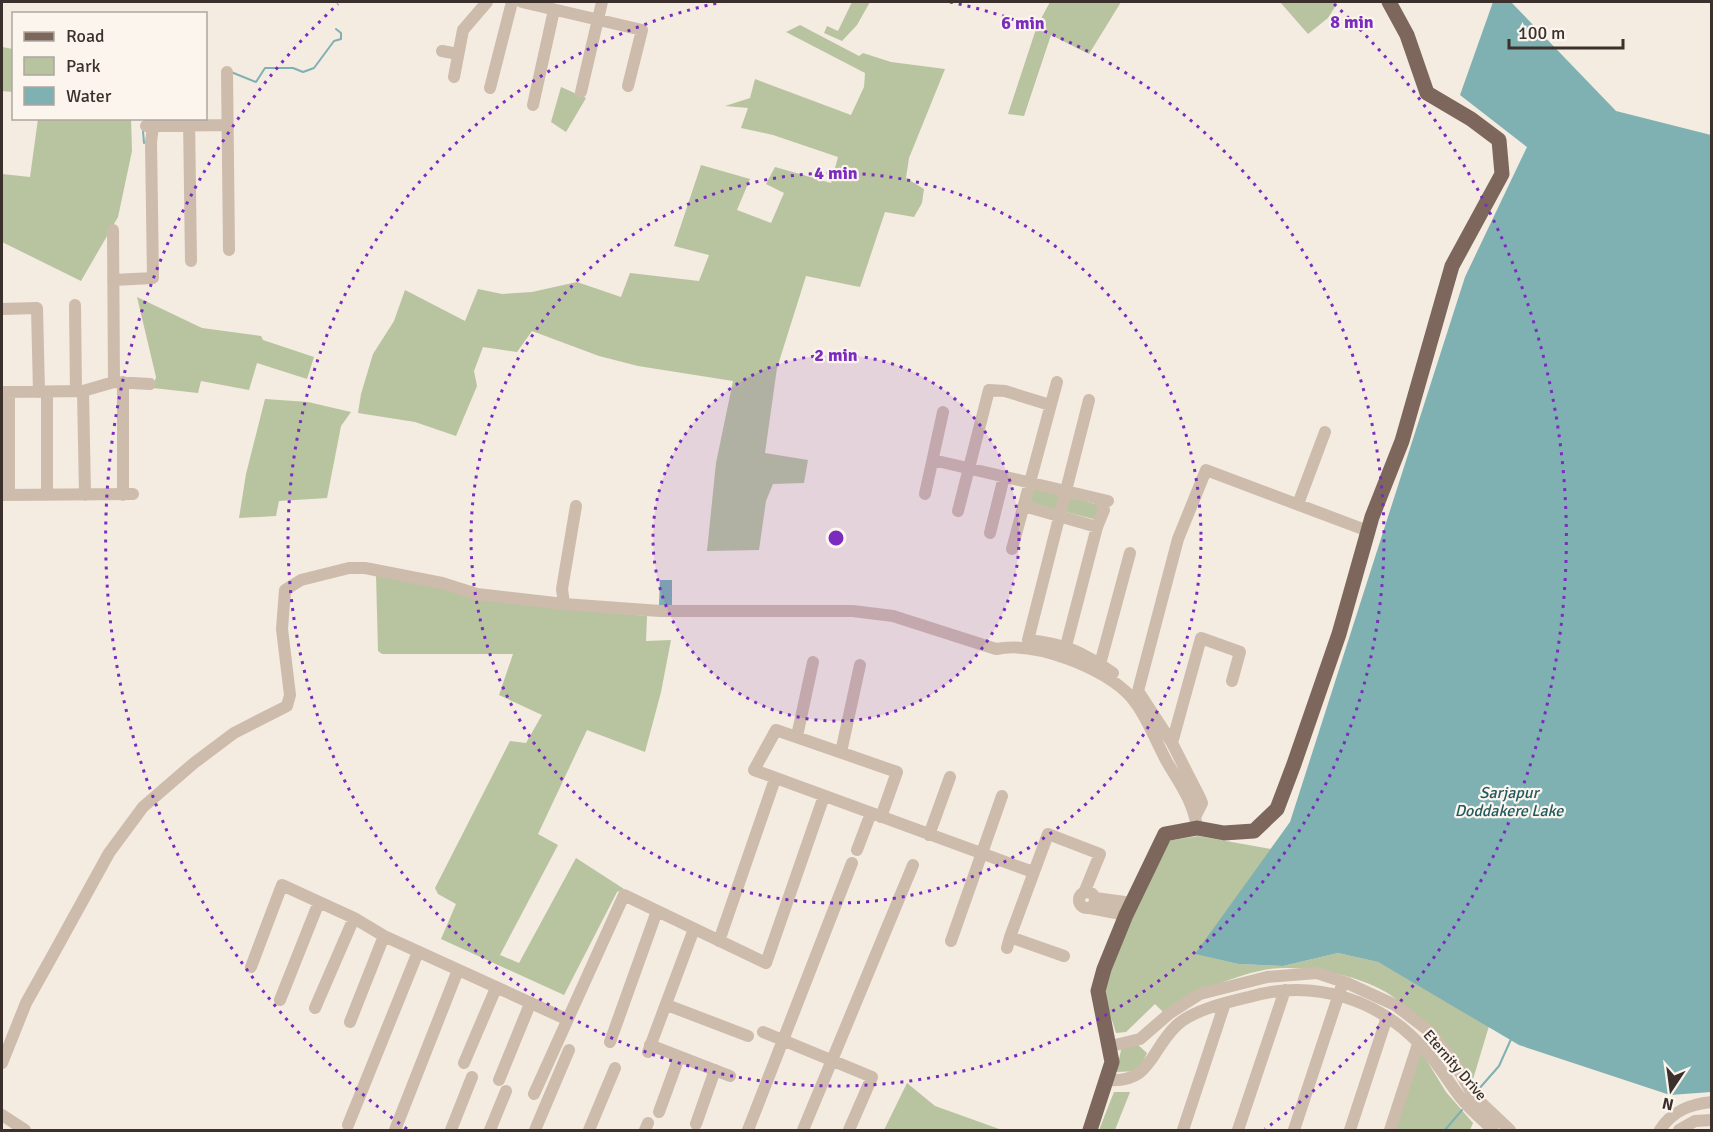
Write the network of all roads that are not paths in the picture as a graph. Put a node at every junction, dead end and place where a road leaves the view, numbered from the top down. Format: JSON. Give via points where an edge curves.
{"nodes":[{"id":1,"x":487,"y":2,"type":"edge"},
{"id":2,"x":512,"y":2,"type":"edge"},
{"id":3,"x":522,"y":2,"type":"edge"},
{"id":4,"x":602,"y":2,"type":"edge"},
{"id":5,"x":1389,"y":2,"type":"edge"},
{"id":6,"x":554,"y":10,"type":"junction"},
{"id":7,"x":598,"y":20,"type":"junction"},
{"id":8,"x":441,"y":51,"type":"dead end"},
{"id":9,"x":458,"y":54,"type":"junction"},
{"id":10,"x":227,"y":72,"type":"dead end"},
{"id":11,"x":454,"y":77,"type":"dead end"},
{"id":12,"x":628,"y":87,"type":"dead end"},
{"id":13,"x":490,"y":88,"type":"dead end"},
{"id":14,"x":581,"y":92,"type":"dead end"},
{"id":15,"x":533,"y":105,"type":"dead end"},
{"id":16,"x":189,"y":122,"type":"edge"},
{"id":17,"x":150,"y":124,"type":"edge"},
{"id":18,"x":228,"y":125,"type":"junction"},
{"id":19,"x":113,"y":230,"type":"dead end"},
{"id":20,"x":229,"y":250,"type":"dead end"},
{"id":21,"x":191,"y":261,"type":"dead end"},
{"id":22,"x":113,"y":280,"type":"junction"},
{"id":23,"x":75,"y":305,"type":"dead end"},
{"id":24,"x":2,"y":309,"type":"edge"},
{"id":25,"x":119,"y":382,"type":"junction"},
{"id":26,"x":1056,"y":382,"type":"dead end"},
{"id":27,"x":150,"y":384,"type":"dead end"},
{"id":28,"x":80,"y":391,"type":"junction"},
{"id":29,"x":5,"y":392,"type":"edge"},
{"id":30,"x":43,"y":392,"type":"junction"},
{"id":31,"x":1089,"y":400,"type":"dead end"},
{"id":32,"x":1050,"y":405,"type":"junction"},
{"id":33,"x":943,"y":412,"type":"dead end"},
{"id":34,"x":1325,"y":432,"type":"dead end"},
{"id":35,"x":933,"y":460,"type":"junction"},
{"id":36,"x":968,"y":468,"type":"junction"},
{"id":37,"x":1004,"y":477,"type":"junction"},
{"id":38,"x":1030,"y":483,"type":"junction"},
{"id":39,"x":1066,"y":491,"type":"junction"},
{"id":40,"x":925,"y":494,"type":"dead end"},
{"id":41,"x":5,"y":495,"type":"edge"},
{"id":42,"x":47,"y":495,"type":"junction"},
{"id":43,"x":85,"y":495,"type":"junction"},
{"id":44,"x":1298,"y":504,"type":"junction"},
{"id":45,"x":576,"y":506,"type":"dead end"},
{"id":46,"x":1024,"y":506,"type":"junction"},
{"id":47,"x":958,"y":511,"type":"dead end"},
{"id":48,"x":1060,"y":516,"type":"junction"},
{"id":49,"x":1097,"y":527,"type":"junction"},
{"id":50,"x":1368,"y":531,"type":"junction"},
{"id":51,"x":990,"y":533,"type":"dead end"},
{"id":52,"x":1012,"y":549,"type":"dead end"},
{"id":53,"x":1130,"y":553,"type":"dead end"},
{"id":54,"x":564,"y":604,"type":"junction"},
{"id":55,"x":1066,"y":646,"type":"junction"},
{"id":56,"x":813,"y":662,"type":"dead end"},
{"id":57,"x":1100,"y":664,"type":"junction"},
{"id":58,"x":860,"y":665,"type":"dead end"},
{"id":59,"x":1232,"y":681,"type":"dead end"},
{"id":60,"x":1138,"y":691,"type":"junction"},
{"id":61,"x":797,"y":736,"type":"junction"},
{"id":62,"x":1172,"y":743,"type":"junction"},
{"id":63,"x":841,"y":752,"type":"junction"},
{"id":64,"x":950,"y":777,"type":"dead end"},
{"id":65,"x":775,"y":779,"type":"junction"},
{"id":66,"x":824,"y":796,"type":"junction"},
{"id":67,"x":1002,"y":796,"type":"dead end"},
{"id":68,"x":876,"y":815,"type":"junction"},
{"id":69,"x":1196,"y":822,"type":"junction"},
{"id":70,"x":929,"y":835,"type":"junction"},
{"id":71,"x":857,"y":850,"type":"dead end"},
{"id":72,"x":982,"y":855,"type":"junction"},
{"id":73,"x":852,"y":863,"type":"dead end"},
{"id":74,"x":914,"y":865,"type":"dead end"},
{"id":75,"x":1033,"y":873,"type":"junction"},
{"id":76,"x":319,"y":902,"type":"junction"},
{"id":77,"x":1129,"y":909,"type":"junction"},
{"id":78,"x":657,"y":911,"type":"junction"},
{"id":79,"x":354,"y":918,"type":"junction"},
{"id":80,"x":694,"y":929,"type":"junction"},
{"id":81,"x":384,"y":936,"type":"junction"},
{"id":82,"x":951,"y":940,"type":"dead end"},
{"id":83,"x":719,"y":941,"type":"junction"},
{"id":84,"x":418,"y":952,"type":"junction"},
{"id":85,"x":1064,"y":956,"type":"dead end"},
{"id":86,"x":251,"y":966,"type":"dead end"},
{"id":87,"x":458,"y":970,"type":"junction"},
{"id":88,"x":1343,"y":981,"type":"junction"},
{"id":89,"x":496,"y":988,"type":"junction"},
{"id":90,"x":1286,"y":990,"type":"junction"},
{"id":91,"x":1338,"y":995,"type":"junction"},
{"id":92,"x":280,"y":1000,"type":"dead end"},
{"id":93,"x":1225,"y":1003,"type":"junction"},
{"id":94,"x":530,"y":1004,"type":"junction"},
{"id":95,"x":667,"y":1005,"type":"junction"},
{"id":96,"x":315,"y":1008,"type":"dead end"},
{"id":97,"x":1387,"y":1017,"type":"junction"},
{"id":98,"x":566,"y":1019,"type":"junction"},
{"id":99,"x":350,"y":1022,"type":"dead end"},
{"id":100,"x":763,"y":1032,"type":"dead end"},
{"id":101,"x":748,"y":1036,"type":"dead end"},
{"id":102,"x":784,"y":1041,"type":"junction"},
{"id":103,"x":610,"y":1042,"type":"dead end"},
{"id":104,"x":1418,"y":1044,"type":"junction"},
{"id":105,"x":1111,"y":1046,"type":"junction"},
{"id":106,"x":569,"y":1050,"type":"dead end"},
{"id":107,"x":679,"y":1057,"type":"junction"},
{"id":108,"x":831,"y":1060,"type":"junction"},
{"id":109,"x":2,"y":1063,"type":"edge"},
{"id":110,"x":464,"y":1063,"type":"dead end"},
{"id":111,"x":615,"y":1068,"type":"dead end"},
{"id":112,"x":715,"y":1070,"type":"junction"},
{"id":113,"x":730,"y":1076,"type":"dead end"},
{"id":114,"x":472,"y":1077,"type":"dead end"},
{"id":115,"x":499,"y":1080,"type":"dead end"},
{"id":116,"x":1108,"y":1080,"type":"junction"},
{"id":117,"x":506,"y":1091,"type":"dead end"},
{"id":118,"x":534,"y":1094,"type":"dead end"},
{"id":119,"x":1712,"y":1102,"type":"edge"},
{"id":120,"x":659,"y":1112,"type":"dead end"},
{"id":121,"x":2,"y":1115,"type":"edge"},
{"id":122,"x":1712,"y":1120,"type":"edge"},
{"id":123,"x":696,"y":1124,"type":"dead end"},
{"id":124,"x":348,"y":1125,"type":"dead end"},
{"id":125,"x":1480,"y":1125,"type":"edge"},
{"id":126,"x":25,"y":1131,"type":"edge"},
{"id":127,"x":395,"y":1131,"type":"edge"},
{"id":128,"x":451,"y":1131,"type":"edge"},
{"id":129,"x":490,"y":1131,"type":"edge"},
{"id":130,"x":535,"y":1131,"type":"edge"},
{"id":131,"x":590,"y":1131,"type":"edge"},
{"id":132,"x":748,"y":1131,"type":"edge"},
{"id":133,"x":803,"y":1131,"type":"edge"},
{"id":134,"x":849,"y":1131,"type":"edge"},
{"id":135,"x":1090,"y":1131,"type":"edge"},
{"id":136,"x":1183,"y":1131,"type":"edge"},
{"id":137,"x":1238,"y":1131,"type":"edge"},
{"id":138,"x":1294,"y":1131,"type":"edge"},
{"id":139,"x":1350,"y":1131,"type":"edge"},
{"id":140,"x":1389,"y":1131,"type":"edge"},
{"id":141,"x":1493,"y":1131,"type":"edge"},
{"id":142,"x":1510,"y":1131,"type":"edge"},
{"id":143,"x":1660,"y":1131,"type":"edge"},
{"id":144,"x":1679,"y":1131,"type":"edge"}],
"edges":[{"from":1,"to":9,"type":"street","via":[[463,30]]},
{"from":2,"to":13,"type":"street"},
{"from":3,"to":6,"type":"street"},
{"from":4,"to":7,"type":"street"},
{"from":5,"to":50,"type":"main road","via":[[1407,35],[1427,93],[1499,140],[1502,174],[1452,266],[1402,441]]},
{"from":6,"to":7,"type":"street"},
{"from":6,"to":15,"type":"street"},
{"from":7,"to":12,"type":"street","via":[[642,30]]},
{"from":7,"to":14,"type":"street"},
{"from":8,"to":9,"type":"street"},
{"from":9,"to":11,"type":"street"},
{"from":10,"to":18,"type":"street"},
{"from":16,"to":17,"type":"street"},
{"from":16,"to":18,"type":"street"},
{"from":16,"to":21,"type":"street"},
{"from":17,"to":22,"type":"street","via":[[153,278]]},
{"from":18,"to":20,"type":"street"},
{"from":19,"to":22,"type":"street"},
{"from":22,"to":25,"type":"street"},
{"from":23,"to":28,"type":"street"},
{"from":24,"to":30,"type":"street","via":[[37,308]]},
{"from":25,"to":27,"type":"street"},
{"from":25,"to":28,"type":"street"},
{"from":25,"to":43,"type":"street","via":[[128,495]]},
{"from":26,"to":32,"type":"street"},
{"from":28,"to":30,"type":"street"},
{"from":28,"to":43,"type":"street"},
{"from":29,"to":30,"type":"street"},
{"from":29,"to":41,"type":"street"},
{"from":30,"to":42,"type":"street"},
{"from":31,"to":39,"type":"street"},
{"from":32,"to":36,"type":"street","via":[[989,390]]},
{"from":32,"to":38,"type":"street"},
{"from":33,"to":35,"type":"street"},
{"from":34,"to":44,"type":"street"},
{"from":35,"to":36,"type":"street"},
{"from":35,"to":40,"type":"street"},
{"from":36,"to":37,"type":"street"},
{"from":36,"to":47,"type":"street"},
{"from":37,"to":38,"type":"street"},
{"from":37,"to":51,"type":"street"},
{"from":38,"to":39,"type":"street"},
{"from":38,"to":46,"type":"street"},
{"from":39,"to":48,"type":"street"},
{"from":39,"to":49,"type":"street","via":[[1103,500],[1104,510]]},
{"from":41,"to":42,"type":"street"},
{"from":42,"to":43,"type":"street"},
{"from":44,"to":50,"type":"street"},
{"from":44,"to":60,"type":"street","via":[[1206,470],[1178,538]]},
{"from":45,"to":54,"type":"street","via":[[562,590]]},
{"from":46,"to":48,"type":"street"},
{"from":46,"to":52,"type":"street"},
{"from":48,"to":49,"type":"street"},
{"from":48,"to":55,"type":"street","via":[[1028,640]]},
{"from":49,"to":55,"type":"street"},
{"from":50,"to":69,"type":"main road","via":[[1339,634],[1277,809],[1254,831],[1224,833]]},
{"from":53,"to":57,"type":"street"},
{"from":54,"to":69,"type":"street","via":[[716,613],[854,611],[893,616],[996,649],[1011,646],[1049,652],[1103,675],[1129,695],[1194,809]]},
{"from":54,"to":109,"type":"street","via":[[477,594],[365,568],[349,568],[292,584],[285,590],[282,616],[290,695],[287,706],[234,733],[143,807],[109,853],[43,972]]},
{"from":55,"to":57,"type":"street"},
{"from":56,"to":61,"type":"street"},
{"from":57,"to":60,"type":"street"},
{"from":58,"to":63,"type":"street"},
{"from":59,"to":62,"type":"street","via":[[1240,652],[1201,638]]},
{"from":60,"to":62,"type":"street"},
{"from":61,"to":63,"type":"street"},
{"from":61,"to":65,"type":"street","via":[[776,730],[754,770]]},
{"from":62,"to":69,"type":"street","via":[[1202,803]]},
{"from":63,"to":68,"type":"street","via":[[897,772]]},
{"from":64,"to":70,"type":"street"},
{"from":65,"to":66,"type":"street"},
{"from":65,"to":83,"type":"street"},
{"from":66,"to":68,"type":"street"},
{"from":66,"to":83,"type":"street","via":[[766,963]]},
{"from":67,"to":72,"type":"street"},
{"from":68,"to":70,"type":"street"},
{"from":68,"to":71,"type":"street"},
{"from":69,"to":77,"type":"main road","via":[[1165,834]]},
{"from":70,"to":72,"type":"street"},
{"from":72,"to":75,"type":"street"},
{"from":72,"to":82,"type":"street"},
{"from":73,"to":102,"type":"street"},
{"from":74,"to":108,"type":"street"},
{"from":75,"to":77,"type":"street","via":[[1048,834],[1100,854],[1090,899]]},
{"from":75,"to":85,"type":"street","via":[[1008,942]]},
{"from":76,"to":79,"type":"street"},
{"from":76,"to":86,"type":"street","via":[[282,885]]},
{"from":76,"to":92,"type":"street"},
{"from":77,"to":105,"type":"main road","via":[[1098,991]]},
{"from":78,"to":80,"type":"street"},
{"from":78,"to":98,"type":"street","via":[[624,896]]},
{"from":78,"to":103,"type":"street"},
{"from":79,"to":81,"type":"street"},
{"from":79,"to":96,"type":"street"},
{"from":80,"to":83,"type":"street"},
{"from":80,"to":95,"type":"street"},
{"from":81,"to":84,"type":"street"},
{"from":81,"to":99,"type":"street"},
{"from":84,"to":87,"type":"street"},
{"from":84,"to":124,"type":"street"},
{"from":87,"to":89,"type":"street"},
{"from":87,"to":127,"type":"street"},
{"from":88,"to":91,"type":"street"},
{"from":88,"to":105,"type":"street","name":"Eternity Drive","via":[[1317,973],[1267,976],[1200,994],[1140,1039]]},
{"from":88,"to":142,"type":"street","name":"Eternity Drive","via":[[1395,1005],[1429,1031],[1473,1095]]},
{"from":89,"to":94,"type":"street"},
{"from":89,"to":110,"type":"street"},
{"from":90,"to":91,"type":"street","name":"Eternity Drive","via":[[1323,990]]},
{"from":90,"to":93,"type":"street","name":"Eternity Drive"},
{"from":90,"to":137,"type":"street"},
{"from":91,"to":97,"type":"street","name":"Eternity Drive"},
{"from":91,"to":138,"type":"street"},
{"from":93,"to":116,"type":"street","name":"Eternity Drive","via":[[1178,1024],[1140,1075]]},
{"from":93,"to":136,"type":"street"},
{"from":94,"to":98,"type":"street"},
{"from":94,"to":115,"type":"street"},
{"from":95,"to":101,"type":"street"},
{"from":95,"to":107,"type":"street","via":[[649,1049]]},
{"from":97,"to":104,"type":"street","name":"Eternity Drive"},
{"from":97,"to":139,"type":"street"},
{"from":98,"to":118,"type":"street"},
{"from":100,"to":102,"type":"street"},
{"from":102,"to":108,"type":"street"},
{"from":102,"to":132,"type":"street"},
{"from":104,"to":125,"type":"street","name":"Eternity Drive"},
{"from":104,"to":140,"type":"street"},
{"from":105,"to":116,"type":"main road"},
{"from":106,"to":130,"type":"street"},
{"from":107,"to":112,"type":"street"},
{"from":107,"to":120,"type":"street"},
{"from":108,"to":133,"type":"street"},
{"from":108,"to":134,"type":"street","via":[[872,1077]]},
{"from":111,"to":131,"type":"street"},
{"from":112,"to":113,"type":"street"},
{"from":112,"to":123,"type":"street"},
{"from":114,"to":128,"type":"street"},
{"from":116,"to":135,"type":"main road"},
{"from":117,"to":129,"type":"street"},
{"from":119,"to":143,"type":"street","via":[[1691,1104],[1667,1119]]},
{"from":121,"to":126,"type":"street"},
{"from":122,"to":144,"type":"street","via":[[1695,1121]]},
{"from":125,"to":141,"type":"street","name":"Eternity Drive"}]}
